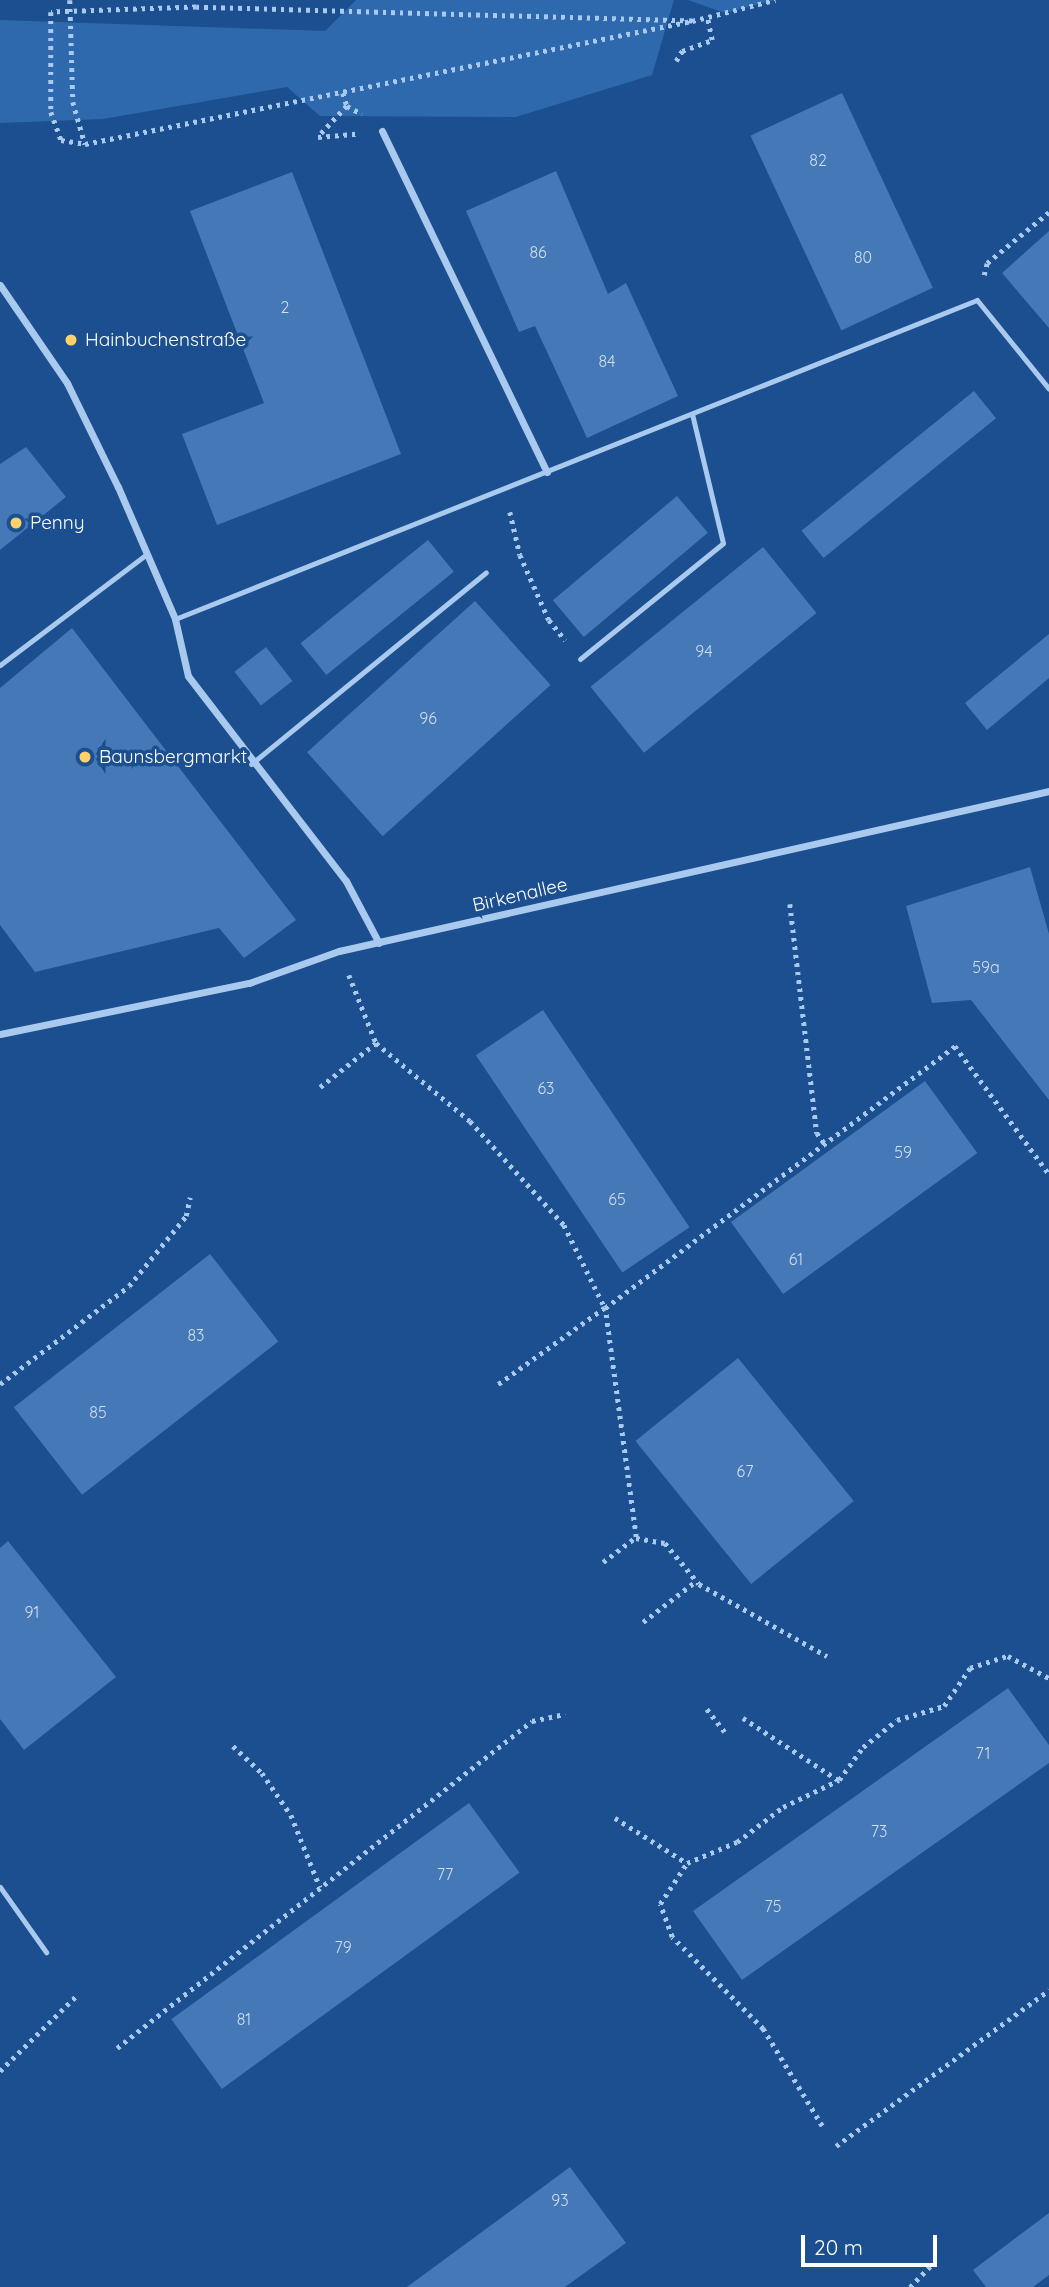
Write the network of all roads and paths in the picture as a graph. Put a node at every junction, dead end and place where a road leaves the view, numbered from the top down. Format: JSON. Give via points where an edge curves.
{"nodes":[{"id":1,"x":70,"y":0,"type":"edge"},
{"id":2,"x":775,"y":0,"type":"edge"},
{"id":3,"x":707,"y":17,"type":"junction"},
{"id":4,"x":692,"y":21,"type":"junction"},
{"id":5,"x":676,"y":61,"type":"dead end"},
{"id":6,"x":344,"y":93,"type":"junction"},
{"id":7,"x":382,"y":131,"type":"joint"},
{"id":8,"x":85,"y":144,"type":"junction"},
{"id":9,"x":1049,"y":212,"type":"edge"},
{"id":10,"x":0,"y":285,"type":"edge"},
{"id":11,"x":977,"y":300,"type":"junction"},
{"id":12,"x":1049,"y":389,"type":"edge"},
{"id":13,"x":692,"y":414,"type":"junction"},
{"id":14,"x":547,"y":472,"type":"junction"},
{"id":15,"x":505,"y":491,"type":"junction"},
{"id":16,"x":147,"y":554,"type":"junction"},
{"id":17,"x":486,"y":572,"type":"dead end"},
{"id":18,"x":175,"y":619,"type":"junction"},
{"id":19,"x":580,"y":659,"type":"joint"},
{"id":20,"x":0,"y":665,"type":"edge"},
{"id":21,"x":251,"y":764,"type":"junction"},
{"id":22,"x":1049,"y":791,"type":"edge"},
{"id":23,"x":790,"y":904,"type":"dead end"},
{"id":24,"x":379,"y":943,"type":"junction"},
{"id":25,"x":339,"y":951,"type":"junction"},
{"id":26,"x":0,"y":1034,"type":"edge"},
{"id":27,"x":376,"y":1043,"type":"junction"},
{"id":28,"x":320,"y":1087,"type":"dead end"},
{"id":29,"x":825,"y":1144,"type":"junction"},
{"id":30,"x":1049,"y":1174,"type":"edge"},
{"id":31,"x":191,"y":1197,"type":"dead end"},
{"id":32,"x":605,"y":1308,"type":"junction"},
{"id":33,"x":0,"y":1384,"type":"edge"},
{"id":34,"x":495,"y":1387,"type":"dead end"},
{"id":35,"x":636,"y":1538,"type":"junction"},
{"id":36,"x":603,"y":1562,"type":"dead end"},
{"id":37,"x":696,"y":1581,"type":"junction"},
{"id":38,"x":643,"y":1622,"type":"dead end"},
{"id":39,"x":827,"y":1656,"type":"dead end"},
{"id":40,"x":1049,"y":1678,"type":"edge"},
{"id":41,"x":707,"y":1709,"type":"dead end"},
{"id":42,"x":565,"y":1714,"type":"dead end"},
{"id":43,"x":743,"y":1718,"type":"dead end"},
{"id":44,"x":725,"y":1732,"type":"dead end"},
{"id":45,"x":233,"y":1746,"type":"dead end"},
{"id":46,"x":839,"y":1780,"type":"junction"},
{"id":47,"x":615,"y":1818,"type":"dead end"},
{"id":48,"x":687,"y":1863,"type":"junction"},
{"id":49,"x":0,"y":1887,"type":"edge"},
{"id":50,"x":320,"y":1887,"type":"junction"},
{"id":51,"x":46,"y":1952,"type":"dead end"},
{"id":52,"x":1049,"y":1990,"type":"edge"},
{"id":53,"x":78,"y":1994,"type":"dead end"},
{"id":54,"x":117,"y":2048,"type":"dead end"},
{"id":55,"x":0,"y":2071,"type":"edge"},
{"id":56,"x":822,"y":2126,"type":"dead end"},
{"id":57,"x":836,"y":2146,"type":"dead end"},
{"id":58,"x":933,"y":2263,"type":"dead end"},
{"id":59,"x":910,"y":2287,"type":"edge"}],
"edges":[{"from":1,"to":8,"type":"path","via":[[73,102]]},
{"from":2,"to":3,"type":"path"},
{"from":3,"to":4,"type":"path"},
{"from":3,"to":5,"type":"path","via":[[712,40],[682,51]]},
{"from":4,"to":6,"type":"path"},
{"from":4,"to":8,"type":"path","via":[[195,7],[51,12],[51,112],[61,140]]},
{"from":6,"to":7,"type":"path","via":[[347,106],[318,137]]},
{"from":6,"to":8,"type":"path"},
{"from":7,"to":14,"type":"street"},
{"from":9,"to":11,"type":"path","via":[[987,263]]},
{"from":10,"to":16,"type":"street","via":[[67,383]]},
{"from":11,"to":12,"type":"lane"},
{"from":11,"to":13,"type":"lane"},
{"from":13,"to":14,"type":"lane"},
{"from":13,"to":19,"type":"lane","via":[[723,543]]},
{"from":14,"to":15,"type":"lane"},
{"from":15,"to":18,"type":"lane"},
{"from":15,"to":19,"type":"path","via":[[520,555],[548,620]]},
{"from":16,"to":18,"type":"street"},
{"from":16,"to":20,"type":"lane"},
{"from":17,"to":21,"type":"lane"},
{"from":18,"to":21,"type":"street","via":[[188,676]]},
{"from":21,"to":24,"type":"street","via":[[346,881]]},
{"from":22,"to":24,"type":"street","name":"Birkenallee"},
{"from":23,"to":29,"type":"path","via":[[817,1133]]},
{"from":24,"to":25,"type":"street","name":"Birkenallee"},
{"from":25,"to":26,"type":"street","name":"Birkenallee","via":[[248,983]]},
{"from":25,"to":27,"type":"path"},
{"from":27,"to":28,"type":"path"},
{"from":27,"to":32,"type":"path","via":[[470,1121],[564,1225]]},
{"from":29,"to":30,"type":"path","via":[[955,1046]]},
{"from":29,"to":32,"type":"path"},
{"from":31,"to":33,"type":"path","via":[[186,1216],[129,1286]]},
{"from":32,"to":34,"type":"path"},
{"from":32,"to":35,"type":"path"},
{"from":35,"to":36,"type":"path"},
{"from":35,"to":37,"type":"path","via":[[665,1543]]},
{"from":37,"to":38,"type":"path"},
{"from":37,"to":39,"type":"path"},
{"from":40,"to":46,"type":"path","via":[[1008,1656],[970,1668],[944,1706],[897,1720],[863,1748]]},
{"from":41,"to":44,"type":"path"},
{"from":42,"to":50,"type":"path","via":[[532,1721]]},
{"from":43,"to":46,"type":"path"},
{"from":45,"to":50,"type":"path","via":[[262,1773],[291,1815]]},
{"from":46,"to":48,"type":"path","via":[[783,1807],[737,1842]]},
{"from":47,"to":48,"type":"path"},
{"from":48,"to":56,"type":"path","via":[[660,1904],[672,1937],[763,2029]]},
{"from":49,"to":51,"type":"lane"},
{"from":50,"to":54,"type":"path"},
{"from":52,"to":57,"type":"path"},
{"from":53,"to":55,"type":"path"},
{"from":58,"to":59,"type":"path"}]}
